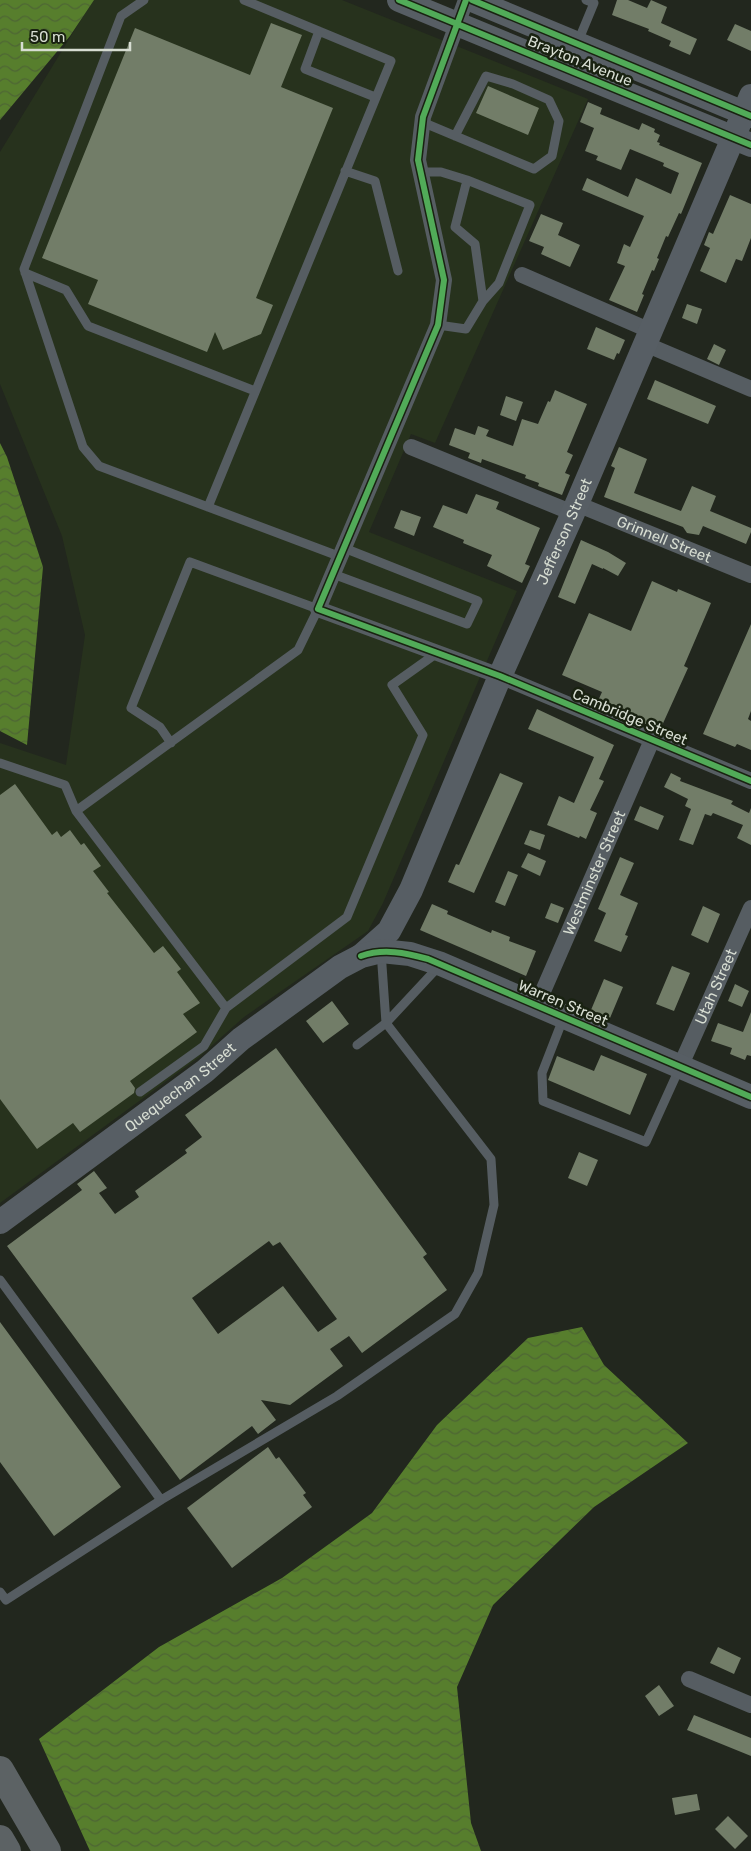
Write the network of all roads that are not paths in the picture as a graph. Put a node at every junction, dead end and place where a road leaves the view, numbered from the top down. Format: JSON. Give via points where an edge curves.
{"nodes":[{"id":1,"x":144,"y":0,"type":"edge"},
{"id":2,"x":244,"y":0,"type":"edge"},
{"id":3,"x":400,"y":0,"type":"edge"},
{"id":4,"x":466,"y":0,"type":"edge"},
{"id":5,"x":472,"y":0,"type":"edge"},
{"id":6,"x":586,"y":0,"type":"edge"},
{"id":7,"x":457,"y":24,"type":"junction"},
{"id":8,"x":319,"y":31,"type":"junction"},
{"id":9,"x":577,"y":44,"type":"junction"},
{"id":10,"x":374,"y":97,"type":"junction"},
{"id":11,"x":749,"y":108,"type":"edge"},
{"id":12,"x":422,"y":122,"type":"junction"},
{"id":13,"x":455,"y":136,"type":"junction"},
{"id":14,"x":742,"y":141,"type":"edge"},
{"id":15,"x":345,"y":171,"type":"junction"},
{"id":16,"x":420,"y":172,"type":"junction"},
{"id":17,"x":466,"y":180,"type":"junction"},
{"id":18,"x":398,"y":271,"type":"dead end"},
{"id":19,"x":25,"y":273,"type":"junction"},
{"id":20,"x":522,"y":275,"type":"dead end"},
{"id":21,"x":483,"y":301,"type":"junction"},
{"id":22,"x":438,"y":325,"type":"junction"},
{"id":23,"x":648,"y":338,"type":"junction"},
{"id":24,"x":751,"y":389,"type":"edge"},
{"id":25,"x":256,"y":391,"type":"junction"},
{"id":26,"x":411,"y":448,"type":"dead end"},
{"id":27,"x":208,"y":507,"type":"junction"},
{"id":28,"x":575,"y":509,"type":"junction"},
{"id":29,"x":342,"y":552,"type":"junction"},
{"id":30,"x":333,"y":574,"type":"junction"},
{"id":31,"x":751,"y":574,"type":"edge"},
{"id":32,"x":318,"y":609,"type":"junction"},
{"id":33,"x":437,"y":653,"type":"junction"},
{"id":34,"x":500,"y":676,"type":"junction"},
{"id":35,"x":652,"y":740,"type":"junction"},
{"id":36,"x":171,"y":743,"type":"junction"},
{"id":37,"x":0,"y":764,"type":"edge"},
{"id":38,"x":751,"y":781,"type":"edge"},
{"id":39,"x":76,"y":811,"type":"junction"},
{"id":40,"x":751,"y":908,"type":"edge"},
{"id":41,"x":371,"y":954,"type":"junction"},
{"id":42,"x":440,"y":964,"type":"junction"},
{"id":43,"x":537,"y":1006,"type":"junction"},
{"id":44,"x":226,"y":1008,"type":"junction"},
{"id":45,"x":564,"y":1017,"type":"junction"},
{"id":46,"x":386,"y":1024,"type":"junction"},
{"id":47,"x":357,"y":1045,"type":"dead end"},
{"id":48,"x":680,"y":1067,"type":"junction"},
{"id":49,"x":140,"y":1092,"type":"dead end"},
{"id":50,"x":751,"y":1097,"type":"edge"},
{"id":51,"x":5,"y":1215,"type":"edge"},
{"id":52,"x":0,"y":1280,"type":"edge"},
{"id":53,"x":161,"y":1500,"type":"junction"},
{"id":54,"x":0,"y":1592,"type":"edge"},
{"id":55,"x":689,"y":1679,"type":"dead end"},
{"id":56,"x":751,"y":1705,"type":"edge"},
{"id":57,"x":0,"y":1770,"type":"edge"},
{"id":58,"x":0,"y":1839,"type":"edge"},
{"id":59,"x":7,"y":1851,"type":"edge"},
{"id":60,"x":47,"y":1851,"type":"edge"}],
"edges":[{"from":1,"to":19,"type":"lane","via":[[121,16],[27,260]]},
{"from":2,"to":8,"type":"lane"},
{"from":3,"to":7,"type":"main road","name":"Brayton Avenue"},
{"from":4,"to":7,"type":"street"},
{"from":5,"to":9,"type":"main road","name":"Brayton Avenue"},
{"from":6,"to":9,"type":"lane","via":[[594,3]]},
{"from":7,"to":12,"type":"street"},
{"from":7,"to":14,"type":"main road","name":"Brayton Avenue"},
{"from":8,"to":10,"type":"lane","via":[[305,69]]},
{"from":8,"to":10,"type":"lane","via":[[390,61]]},
{"from":9,"to":11,"type":"main road","name":"Brayton Avenue"},
{"from":10,"to":15,"type":"lane"},
{"from":11,"to":14,"type":"main road","name":"Jefferson Street"},
{"from":12,"to":13,"type":"lane"},
{"from":12,"to":16,"type":"street"},
{"from":13,"to":13,"type":"lane","via":[[534,169],[552,156],[559,121],[549,100],[486,76]]},
{"from":14,"to":23,"type":"main road","name":"Jefferson Street"},
{"from":15,"to":18,"type":"lane","via":[[375,181]]},
{"from":15,"to":25,"type":"lane"},
{"from":16,"to":17,"type":"lane","via":[[441,172]]},
{"from":16,"to":22,"type":"street","via":[[444,280]]},
{"from":17,"to":21,"type":"lane","via":[[455,226],[475,244]]},
{"from":17,"to":21,"type":"lane","via":[[530,206],[499,283]]},
{"from":19,"to":25,"type":"lane","via":[[66,290],[88,326]]},
{"from":19,"to":27,"type":"lane","via":[[83,448],[99,466]]},
{"from":20,"to":23,"type":"street"},
{"from":21,"to":22,"type":"lane","via":[[466,329]]},
{"from":22,"to":29,"type":"street"},
{"from":23,"to":24,"type":"street"},
{"from":23,"to":28,"type":"main road","name":"Jefferson Street"},
{"from":25,"to":27,"type":"lane"},
{"from":26,"to":28,"type":"street","name":"Grinnell Street"},
{"from":27,"to":29,"type":"lane"},
{"from":28,"to":31,"type":"street","name":"Grinnell Street"},
{"from":28,"to":34,"type":"main road","name":"Jefferson Street"},
{"from":29,"to":30,"type":"street"},
{"from":29,"to":30,"type":"lane","via":[[478,601],[467,624]]},
{"from":30,"to":32,"type":"street"},
{"from":32,"to":33,"type":"street","name":"Cambridge Street"},
{"from":32,"to":36,"type":"lane","via":[[298,650]]},
{"from":32,"to":36,"type":"lane","via":[[190,562],[131,708],[160,727]]},
{"from":33,"to":34,"type":"street","name":"Cambridge Street"},
{"from":33,"to":44,"type":"lane","via":[[392,685],[423,734],[347,917]]},
{"from":34,"to":35,"type":"street","name":"Cambridge Street"},
{"from":34,"to":41,"type":"main road","name":"Jefferson Street","via":[[406,901]]},
{"from":35,"to":38,"type":"street","name":"Cambridge Street"},
{"from":35,"to":43,"type":"street","name":"Westminster Street"},
{"from":36,"to":39,"type":"lane"},
{"from":37,"to":39,"type":"lane","via":[[65,785]]},
{"from":39,"to":44,"type":"lane"},
{"from":40,"to":48,"type":"street","name":"Utah Street"},
{"from":41,"to":42,"type":"main road","name":"Warren Street","via":[[410,954]]},
{"from":41,"to":46,"type":"lane"},
{"from":41,"to":51,"type":"main road","name":"Quequechan Street","via":[[340,967],[205,1071]]},
{"from":42,"to":43,"type":"main road","name":"Warren Street"},
{"from":42,"to":46,"type":"lane"},
{"from":43,"to":45,"type":"main road","name":"Warren Street"},
{"from":44,"to":49,"type":"lane","via":[[204,1046]]},
{"from":45,"to":48,"type":"main road","name":"Warren Street"},
{"from":45,"to":48,"type":"lane","via":[[542,1073],[543,1101],[646,1142]]},
{"from":46,"to":47,"type":"lane"},
{"from":46,"to":53,"type":"lane","via":[[491,1159],[494,1205],[478,1273],[455,1314],[337,1396]]},
{"from":48,"to":50,"type":"main road","name":"Warren Street"},
{"from":52,"to":53,"type":"lane"},
{"from":53,"to":54,"type":"lane","via":[[6,1600]]},
{"from":55,"to":56,"type":"street"},
{"from":57,"to":60,"type":"highway"},
{"from":58,"to":59,"type":"highway"}]}
